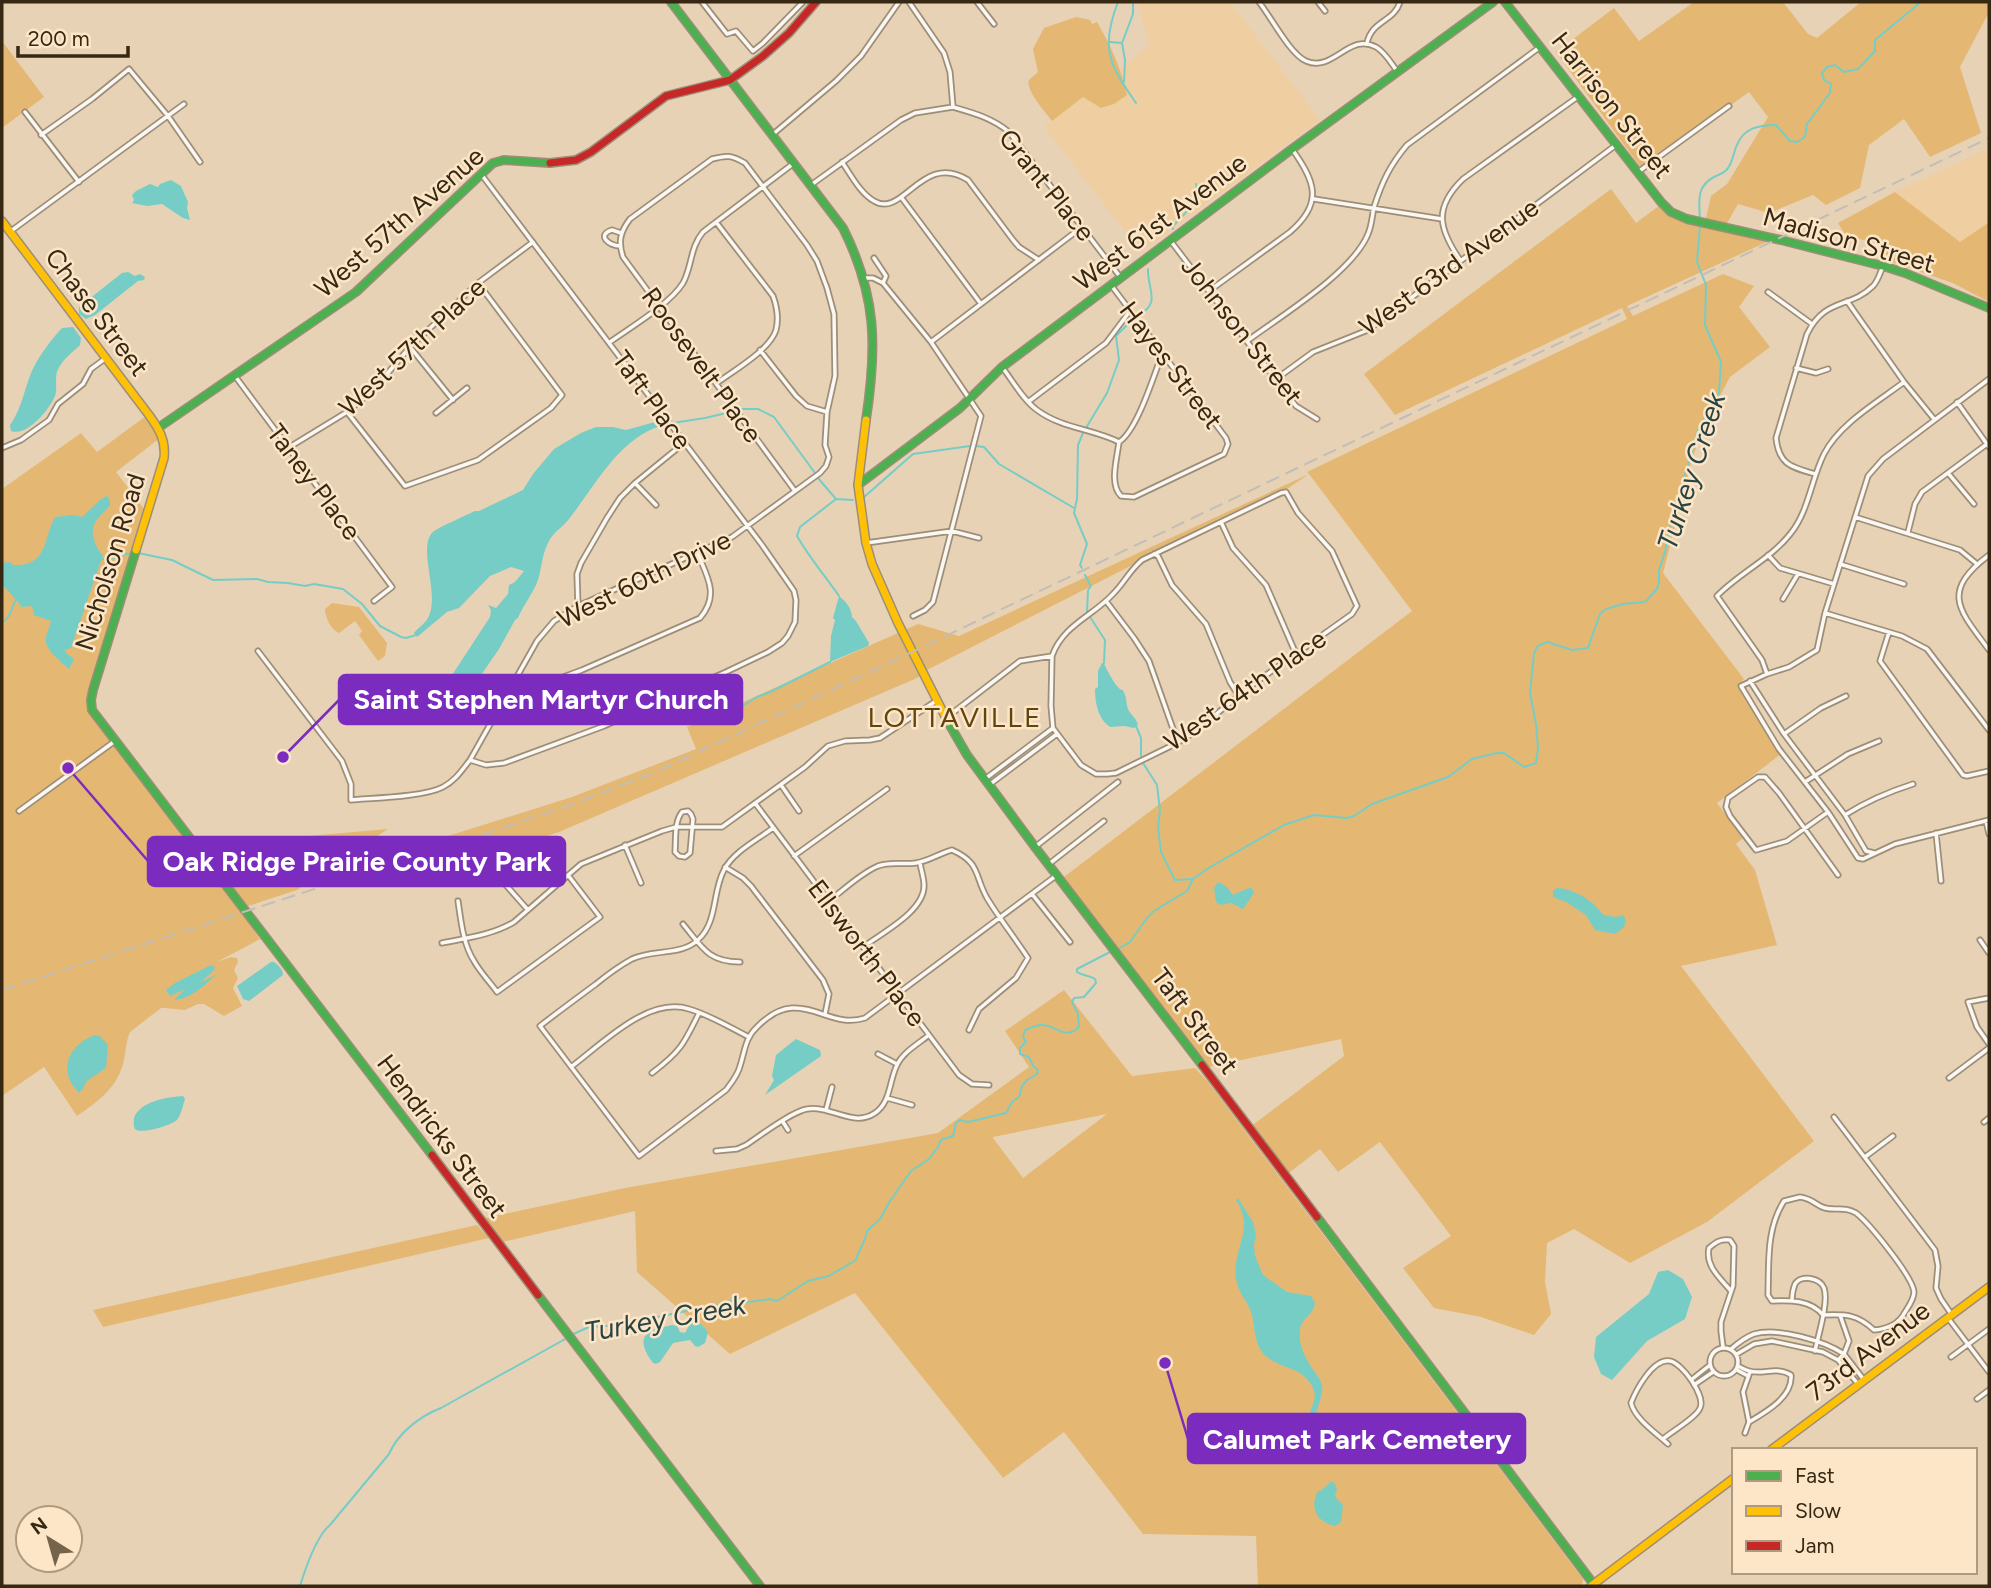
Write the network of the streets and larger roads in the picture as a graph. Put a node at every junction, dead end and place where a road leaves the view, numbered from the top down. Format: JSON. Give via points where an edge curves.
{"nodes":[{"id":1,"x":671,"y":2,"type":"edge"},
{"id":2,"x":702,"y":2,"type":"edge"},
{"id":3,"x":803,"y":2,"type":"edge"},
{"id":4,"x":816,"y":2,"type":"edge"},
{"id":5,"x":899,"y":2,"type":"edge"},
{"id":6,"x":909,"y":2,"type":"edge"},
{"id":7,"x":977,"y":2,"type":"edge"},
{"id":8,"x":1259,"y":2,"type":"edge"},
{"id":9,"x":1318,"y":2,"type":"edge"},
{"id":10,"x":1400,"y":2,"type":"edge"},
{"id":11,"x":1493,"y":2,"type":"edge"},
{"id":12,"x":1505,"y":2,"type":"edge"},
{"id":13,"x":1325,"y":11,"type":"dead end"},
{"id":14,"x":994,"y":24,"type":"dead end"},
{"id":15,"x":1367,"y":43,"type":"junction"},
{"id":16,"x":1540,"y":47,"type":"junction"},
{"id":17,"x":1397,"y":71,"type":"junction"},
{"id":18,"x":730,"y":80,"type":"junction"},
{"id":19,"x":1579,"y":96,"type":"junction"},
{"id":20,"x":184,"y":104,"type":"dead end"},
{"id":21,"x":1729,"y":106,"type":"dead end"},
{"id":22,"x":953,"y":107,"type":"junction"},
{"id":23,"x":25,"y":112,"type":"dead end"},
{"id":24,"x":168,"y":117,"type":"junction"},
{"id":25,"x":41,"y":135,"type":"junction"},
{"id":26,"x":772,"y":135,"type":"junction"},
{"id":27,"x":1617,"y":145,"type":"junction"},
{"id":28,"x":1292,"y":149,"type":"junction"},
{"id":29,"x":200,"y":162,"type":"dead end"},
{"id":30,"x":842,"y":162,"type":"junction"},
{"id":31,"x":794,"y":163,"type":"junction"},
{"id":32,"x":1638,"y":172,"type":"junction"},
{"id":33,"x":481,"y":174,"type":"junction"},
{"id":34,"x":79,"y":182,"type":"junction"},
{"id":35,"x":764,"y":186,"type":"junction"},
{"id":36,"x":811,"y":186,"type":"junction"},
{"id":37,"x":901,"y":197,"type":"junction"},
{"id":38,"x":1314,"y":199,"type":"junction"},
{"id":39,"x":1374,"y":209,"type":"junction"},
{"id":40,"x":1442,"y":219,"type":"junction"},
{"id":41,"x":2,"y":221,"type":"edge"},
{"id":42,"x":1695,"y":221,"type":"joint"},
{"id":43,"x":716,"y":222,"type":"junction"},
{"id":44,"x":1082,"y":228,"type":"junction"},
{"id":45,"x":10,"y":232,"type":"junction"},
{"id":46,"x":621,"y":234,"type":"junction"},
{"id":47,"x":1170,"y":240,"type":"junction"},
{"id":48,"x":533,"y":242,"type":"junction"},
{"id":49,"x":620,"y":246,"type":"junction"},
{"id":50,"x":874,"y":258,"type":"dead end"},
{"id":51,"x":1040,"y":260,"type":"junction"},
{"id":52,"x":1460,"y":260,"type":"junction"},
{"id":53,"x":1883,"y":266,"type":"junction"},
{"id":54,"x":863,"y":278,"type":"junction"},
{"id":55,"x":1121,"y":278,"type":"junction"},
{"id":56,"x":478,"y":283,"type":"junction"},
{"id":57,"x":883,"y":283,"type":"junction"},
{"id":58,"x":1111,"y":285,"type":"junction"},
{"id":59,"x":1209,"y":292,"type":"junction"},
{"id":60,"x":1768,"y":292,"type":"dead end"},
{"id":61,"x":1847,"y":301,"type":"junction"},
{"id":62,"x":981,"y":304,"type":"junction"},
{"id":63,"x":659,"y":306,"type":"junction"},
{"id":64,"x":1989,"y":308,"type":"edge"},
{"id":65,"x":1130,"y":311,"type":"junction"},
{"id":66,"x":1812,"y":324,"type":"junction"},
{"id":67,"x":1247,"y":341,"type":"junction"},
{"id":68,"x":931,"y":342,"type":"junction"},
{"id":69,"x":610,"y":343,"type":"junction"},
{"id":70,"x":410,"y":347,"type":"junction"},
{"id":71,"x":760,"y":350,"type":"junction"},
{"id":72,"x":1162,"y":354,"type":"junction"},
{"id":73,"x":106,"y":358,"type":"junction"},
{"id":74,"x":1002,"y":367,"type":"junction"},
{"id":75,"x":1796,"y":368,"type":"junction"},
{"id":76,"x":1828,"y":369,"type":"dead end"},
{"id":77,"x":235,"y":376,"type":"junction"},
{"id":78,"x":1276,"y":379,"type":"junction"},
{"id":79,"x":1989,"y":379,"type":"edge"},
{"id":80,"x":1904,"y":382,"type":"junction"},
{"id":81,"x":717,"y":383,"type":"junction"},
{"id":82,"x":467,"y":388,"type":"dead end"},
{"id":83,"x":970,"y":398,"type":"junction"},
{"id":84,"x":453,"y":400,"type":"junction"},
{"id":85,"x":1028,"y":402,"type":"junction"},
{"id":86,"x":1957,"y":402,"type":"junction"},
{"id":87,"x":347,"y":412,"type":"junction"},
{"id":88,"x":827,"y":412,"type":"junction"},
{"id":89,"x":436,"y":413,"type":"dead end"},
{"id":90,"x":1317,"y":419,"type":"dead end"},
{"id":91,"x":1934,"y":419,"type":"junction"},
{"id":92,"x":158,"y":428,"type":"junction"},
{"id":93,"x":1119,"y":442,"type":"junction"},
{"id":94,"x":684,"y":443,"type":"junction"},
{"id":95,"x":1988,"y":445,"type":"edge"},
{"id":96,"x":2,"y":448,"type":"edge"},
{"id":97,"x":288,"y":448,"type":"junction"},
{"id":98,"x":859,"y":463,"type":"junction"},
{"id":99,"x":878,"y":470,"type":"junction"},
{"id":100,"x":1948,"y":472,"type":"junction"},
{"id":101,"x":1816,"y":474,"type":"junction"},
{"id":102,"x":635,"y":483,"type":"junction"},
{"id":103,"x":858,"y":485,"type":"junction"},
{"id":104,"x":795,"y":491,"type":"junction"},
{"id":105,"x":1974,"y":504,"type":"dead end"},
{"id":106,"x":656,"y":505,"type":"dead end"},
{"id":107,"x":1855,"y":517,"type":"junction"},
{"id":108,"x":1221,"y":522,"type":"junction"},
{"id":109,"x":747,"y":527,"type":"junction"},
{"id":110,"x":952,"y":531,"type":"junction"},
{"id":111,"x":1908,"y":532,"type":"junction"},
{"id":112,"x":979,"y":538,"type":"dead end"},
{"id":113,"x":866,"y":543,"type":"junction"},
{"id":114,"x":696,"y":552,"type":"junction"},
{"id":115,"x":1154,"y":554,"type":"junction"},
{"id":116,"x":1768,"y":555,"type":"junction"},
{"id":117,"x":1989,"y":555,"type":"edge"},
{"id":118,"x":1840,"y":564,"type":"junction"},
{"id":119,"x":1977,"y":564,"type":"junction"},
{"id":120,"x":1798,"y":574,"type":"junction"},
{"id":121,"x":1834,"y":584,"type":"junction"},
{"id":122,"x":1904,"y":584,"type":"dead end"},
{"id":123,"x":1783,"y":598,"type":"dead end"},
{"id":124,"x":374,"y":601,"type":"dead end"},
{"id":125,"x":1106,"y":601,"type":"junction"},
{"id":126,"x":578,"y":606,"type":"junction"},
{"id":127,"x":1825,"y":613,"type":"junction"},
{"id":128,"x":913,"y":616,"type":"dead end"},
{"id":129,"x":1889,"y":632,"type":"junction"},
{"id":130,"x":1989,"y":650,"type":"edge"},
{"id":131,"x":258,"y":651,"type":"dead end"},
{"id":132,"x":1296,"y":654,"type":"junction"},
{"id":133,"x":1052,"y":656,"type":"junction"},
{"id":134,"x":1767,"y":674,"type":"junction"},
{"id":135,"x":517,"y":677,"type":"junction"},
{"id":136,"x":1750,"y":681,"type":"junction"},
{"id":137,"x":1239,"y":696,"type":"junction"},
{"id":138,"x":1846,"y":696,"type":"dead end"},
{"id":139,"x":936,"y":701,"type":"junction"},
{"id":140,"x":92,"y":710,"type":"joint"},
{"id":141,"x":945,"y":719,"type":"junction"},
{"id":142,"x":1054,"y":728,"type":"junction"},
{"id":143,"x":1989,"y":730,"type":"edge"},
{"id":144,"x":1058,"y":734,"type":"junction"},
{"id":145,"x":1784,"y":734,"type":"junction"},
{"id":146,"x":115,"y":741,"type":"junction"},
{"id":147,"x":1878,"y":741,"type":"dead end"},
{"id":148,"x":1178,"y":743,"type":"junction"},
{"id":149,"x":470,"y":760,"type":"junction"},
{"id":150,"x":1989,"y":771,"type":"edge"},
{"id":151,"x":1815,"y":775,"type":"junction"},
{"id":152,"x":986,"y":782,"type":"junction"},
{"id":153,"x":1118,"y":782,"type":"dead end"},
{"id":154,"x":1805,"y":782,"type":"junction"},
{"id":155,"x":1913,"y":784,"type":"dead end"},
{"id":156,"x":781,"y":785,"type":"junction"},
{"id":157,"x":887,"y":789,"type":"dead end"},
{"id":158,"x":755,"y":803,"type":"junction"},
{"id":159,"x":19,"y":811,"type":"dead end"},
{"id":160,"x":799,"y":811,"type":"dead end"},
{"id":161,"x":1828,"y":813,"type":"junction"},
{"id":162,"x":1845,"y":815,"type":"junction"},
{"id":163,"x":1104,"y":821,"type":"dead end"},
{"id":164,"x":1988,"y":821,"type":"edge"},
{"id":165,"x":676,"y":827,"type":"junction"},
{"id":166,"x":692,"y":827,"type":"junction"},
{"id":167,"x":773,"y":828,"type":"junction"},
{"id":168,"x":1805,"y":829,"type":"junction"},
{"id":169,"x":1936,"y":832,"type":"junction"},
{"id":170,"x":1989,"y":834,"type":"edge"},
{"id":171,"x":625,"y":845,"type":"junction"},
{"id":172,"x":1035,"y":847,"type":"junction"},
{"id":173,"x":1874,"y":853,"type":"junction"},
{"id":174,"x":794,"y":856,"type":"junction"},
{"id":175,"x":920,"y":863,"type":"junction"},
{"id":176,"x":1049,"y":864,"type":"junction"},
{"id":177,"x":725,"y":867,"type":"junction"},
{"id":178,"x":567,"y":874,"type":"junction"},
{"id":179,"x":1057,"y":875,"type":"junction"},
{"id":180,"x":1838,"y":875,"type":"dead end"},
{"id":181,"x":1941,"y":881,"type":"dead end"},
{"id":182,"x":641,"y":883,"type":"dead end"},
{"id":183,"x":505,"y":884,"type":"dead end"},
{"id":184,"x":1032,"y":894,"type":"junction"},
{"id":185,"x":458,"y":901,"type":"dead end"},
{"id":186,"x":828,"y":902,"type":"junction"},
{"id":187,"x":528,"y":910,"type":"junction"},
{"id":188,"x":1001,"y":917,"type":"junction"},
{"id":189,"x":683,"y":924,"type":"dead end"},
{"id":190,"x":466,"y":938,"type":"junction"},
{"id":191,"x":1980,"y":940,"type":"dead end"},
{"id":192,"x":697,"y":941,"type":"junction"},
{"id":193,"x":1070,"y":942,"type":"dead end"},
{"id":194,"x":442,"y":943,"type":"dead end"},
{"id":195,"x":862,"y":948,"type":"junction"},
{"id":196,"x":1989,"y":953,"type":"edge"},
{"id":197,"x":740,"y":962,"type":"dead end"},
{"id":198,"x":897,"y":994,"type":"junction"},
{"id":199,"x":1989,"y":998,"type":"edge"},
{"id":200,"x":699,"y":1013,"type":"junction"},
{"id":201,"x":825,"y":1014,"type":"junction"},
{"id":202,"x":969,"y":1030,"type":"dead end"},
{"id":203,"x":929,"y":1035,"type":"junction"},
{"id":204,"x":749,"y":1037,"type":"junction"},
{"id":205,"x":1989,"y":1046,"type":"edge"},
{"id":206,"x":878,"y":1054,"type":"dead end"},
{"id":207,"x":897,"y":1064,"type":"junction"},
{"id":208,"x":571,"y":1068,"type":"junction"},
{"id":209,"x":652,"y":1073,"type":"dead end"},
{"id":210,"x":1949,"y":1078,"type":"dead end"},
{"id":211,"x":989,"y":1085,"type":"dead end"},
{"id":212,"x":832,"y":1087,"type":"dead end"},
{"id":213,"x":887,"y":1098,"type":"junction"},
{"id":214,"x":912,"y":1105,"type":"dead end"},
{"id":215,"x":826,"y":1110,"type":"junction"},
{"id":216,"x":1834,"y":1116,"type":"dead end"},
{"id":217,"x":1989,"y":1118,"type":"edge"},
{"id":218,"x":783,"y":1122,"type":"junction"},
{"id":219,"x":1984,"y":1122,"type":"dead end"},
{"id":220,"x":788,"y":1130,"type":"dead end"},
{"id":221,"x":1893,"y":1136,"type":"dead end"},
{"id":222,"x":716,"y":1151,"type":"dead end"},
{"id":223,"x":1865,"y":1157,"type":"junction"},
{"id":224,"x":1989,"y":1287,"type":"edge"},
{"id":225,"x":1731,"y":1291,"type":"junction"},
{"id":226,"x":1792,"y":1301,"type":"junction"},
{"id":227,"x":1823,"y":1315,"type":"junction"},
{"id":228,"x":1840,"y":1315,"type":"junction"},
{"id":229,"x":1950,"y":1316,"type":"junction"},
{"id":230,"x":1989,"y":1329,"type":"edge"},
{"id":231,"x":1817,"y":1342,"type":"junction"},
{"id":232,"x":1968,"y":1344,"type":"junction"},
{"id":233,"x":1723,"y":1347,"type":"junction"},
{"id":234,"x":1731,"y":1349,"type":"junction"},
{"id":235,"x":1815,"y":1350,"type":"junction"},
{"id":236,"x":1737,"y":1354,"type":"junction"},
{"id":237,"x":1844,"y":1354,"type":"junction"},
{"id":238,"x":1951,"y":1357,"type":"dead end"},
{"id":239,"x":1838,"y":1360,"type":"junction"},
{"id":240,"x":1710,"y":1365,"type":"junction"},
{"id":241,"x":1738,"y":1368,"type":"junction"},
{"id":242,"x":1713,"y":1372,"type":"junction"},
{"id":243,"x":1989,"y":1372,"type":"edge"},
{"id":244,"x":1749,"y":1374,"type":"junction"},
{"id":245,"x":1691,"y":1380,"type":"junction"},
{"id":246,"x":1861,"y":1382,"type":"junction"},
{"id":247,"x":1695,"y":1385,"type":"junction"},
{"id":248,"x":1989,"y":1390,"type":"edge"},
{"id":249,"x":1978,"y":1399,"type":"dead end"},
{"id":250,"x":1749,"y":1422,"type":"junction"},
{"id":251,"x":1745,"y":1433,"type":"dead end"},
{"id":252,"x":1663,"y":1439,"type":"junction"},
{"id":253,"x":1668,"y":1444,"type":"dead end"},
{"id":254,"x":1774,"y":1448,"type":"edge"},
{"id":255,"x":1732,"y":1480,"type":"edge"},
{"id":256,"x":760,"y":1586,"type":"edge"},
{"id":257,"x":1593,"y":1586,"type":"edge"}],
"edges":[{"from":1,"to":18,"type":"street","name":"Taft Street"},
{"from":2,"to":3,"type":"street","via":[[727,34],[736,31],[753,51]]},
{"from":4,"to":18,"type":"street","name":"West 57th Avenue","via":[[789,33]]},
{"from":5,"to":26,"type":"street","via":[[861,56]]},
{"from":6,"to":22,"type":"street","via":[[944,53]]},
{"from":7,"to":14,"type":"street"},
{"from":8,"to":15,"type":"street","via":[[1295,52],[1308,62],[1326,62],[1352,45]]},
{"from":9,"to":13,"type":"street"},
{"from":10,"to":15,"type":"street","via":[[1371,32]]},
{"from":11,"to":17,"type":"street","name":"West 61st Avenue"},
{"from":12,"to":16,"type":"street","name":"Harrison Street"},
{"from":15,"to":17,"type":"street","via":[[1382,52]]},
{"from":16,"to":19,"type":"street","name":"Harrison Street"},
{"from":16,"to":39,"type":"street","via":[[1407,145],[1392,162]]},
{"from":17,"to":28,"type":"street","name":"West 61st Avenue"},
{"from":18,"to":26,"type":"street","name":"Taft Street"},
{"from":18,"to":33,"type":"street","name":"West 57th Avenue","via":[[666,96],[576,160],[504,160]]},
{"from":19,"to":27,"type":"street","name":"Harrison Street"},
{"from":19,"to":40,"type":"street","via":[[1463,180],[1453,189]]},
{"from":20,"to":24,"type":"street"},
{"from":21,"to":32,"type":"street"},
{"from":22,"to":30,"type":"street","via":[[915,113]]},
{"from":22,"to":44,"type":"street","name":"Grant Place","via":[[983,115],[1009,132]]},
{"from":23,"to":25,"type":"street"},
{"from":24,"to":25,"type":"street","via":[[129,69]]},
{"from":24,"to":29,"type":"street"},
{"from":24,"to":34,"type":"street"},
{"from":25,"to":34,"type":"street"},
{"from":26,"to":31,"type":"street","name":"Taft Street"},
{"from":27,"to":32,"type":"street","name":"Harrison Street"},
{"from":27,"to":52,"type":"street","name":"West 63rd Avenue"},
{"from":28,"to":38,"type":"street","via":[[1310,178]]},
{"from":28,"to":47,"type":"street","name":"West 61st Avenue"},
{"from":30,"to":36,"type":"street"},
{"from":30,"to":37,"type":"street","via":[[875,202],[883,205]]},
{"from":31,"to":35,"type":"street"},
{"from":31,"to":36,"type":"street","name":"Taft Street"},
{"from":32,"to":42,"type":"street","name":"Harrison Street","via":[[1667,209]]},
{"from":33,"to":48,"type":"street","name":"Taft Place"},
{"from":33,"to":77,"type":"street","name":"West 57th Avenue","via":[[356,292]]},
{"from":34,"to":45,"type":"street"},
{"from":35,"to":43,"type":"street"},
{"from":35,"to":46,"type":"street","via":[[745,163],[732,156],[712,159],[630,219]]},
{"from":35,"to":88,"type":"street","via":[[817,261],[827,288],[836,347]]},
{"from":36,"to":54,"type":"street","name":"Taft Street","via":[[843,228]]},
{"from":37,"to":51,"type":"street","via":[[934,173],[959,174],[1019,247]]},
{"from":37,"to":62,"type":"street"},
{"from":38,"to":39,"type":"street"},
{"from":38,"to":59,"type":"street","via":[[1301,224]]},
{"from":39,"to":40,"type":"street"},
{"from":39,"to":67,"type":"street","via":[[1369,233],[1346,265]]},
{"from":40,"to":52,"type":"street","via":[[1446,239]]},
{"from":41,"to":45,"type":"street","name":"Chase Street"},
{"from":42,"to":53,"type":"street","name":"Madison Street"},
{"from":43,"to":63,"type":"street","via":[[695,243],[681,285]]},
{"from":43,"to":71,"type":"street","via":[[773,296],[778,310],[776,331]]},
{"from":44,"to":51,"type":"street"},
{"from":44,"to":55,"type":"street","name":"Grant Place"},
{"from":45,"to":73,"type":"street","name":"Chase Street"},
{"from":46,"to":49,"type":"street"},
{"from":46,"to":49,"type":"street","via":[[612,230],[605,235],[609,244]]},
{"from":47,"to":55,"type":"street","name":"West 61st Avenue"},
{"from":47,"to":59,"type":"street","name":"Johnson Street"},
{"from":48,"to":56,"type":"street","name":"West 57th Place"},
{"from":48,"to":69,"type":"street","name":"Taft Place"},
{"from":49,"to":63,"type":"street","name":"Roosevelt Place"},
{"from":50,"to":57,"type":"street","via":[[886,276]]},
{"from":51,"to":62,"type":"street"},
{"from":52,"to":78,"type":"street","name":"West 63rd Avenue","via":[[1368,330],[1313,352]]},
{"from":53,"to":61,"type":"street","via":[[1874,285]]},
{"from":53,"to":64,"type":"street","name":"Madison Street"},
{"from":54,"to":57,"type":"street"},
{"from":54,"to":98,"type":"street","name":"Taft Street","via":[[874,339]]},
{"from":55,"to":58,"type":"street","name":"West 61st Avenue"},
{"from":56,"to":70,"type":"street","name":"West 57th Place"},
{"from":56,"to":87,"type":"street","via":[[562,395],[551,408],[478,460],[405,486]]},
{"from":57,"to":68,"type":"street"},
{"from":58,"to":65,"type":"street","name":"Hayes Street"},
{"from":58,"to":74,"type":"street","name":"West 61st Avenue"},
{"from":59,"to":67,"type":"street","name":"Johnson Street"},
{"from":60,"to":66,"type":"street"},
{"from":61,"to":66,"type":"street","via":[[1835,304]]},
{"from":61,"to":80,"type":"street"},
{"from":62,"to":68,"type":"street"},
{"from":63,"to":69,"type":"street"},
{"from":63,"to":81,"type":"street","name":"Roosevelt Place"},
{"from":65,"to":72,"type":"street","name":"Hayes Street"},
{"from":65,"to":85,"type":"street","via":[[1106,343]]},
{"from":66,"to":75,"type":"street"},
{"from":67,"to":78,"type":"street","name":"Johnson Street"},
{"from":68,"to":83,"type":"street"},
{"from":69,"to":94,"type":"street","name":"Taft Place"},
{"from":70,"to":84,"type":"street"},
{"from":70,"to":87,"type":"street","name":"West 57th Place"},
{"from":71,"to":81,"type":"street"},
{"from":71,"to":88,"type":"street","via":[[796,396],[807,406]]},
{"from":72,"to":93,"type":"street","via":[[1142,407]]},
{"from":72,"to":93,"type":"street","name":"Hayes Street","via":[[1226,438],[1224,454],[1134,497],[1121,496],[1114,484]]},
{"from":73,"to":92,"type":"street","name":"Chase Street"},
{"from":73,"to":96,"type":"street","via":[[58,404],[49,420]]},
{"from":74,"to":83,"type":"street","name":"West 61st Avenue"},
{"from":74,"to":85,"type":"street"},
{"from":75,"to":76,"type":"street","via":[[1815,373]]},
{"from":75,"to":101,"type":"street","via":[[1776,438],[1777,450],[1792,467]]},
{"from":77,"to":92,"type":"street","name":"West 57th Avenue"},
{"from":77,"to":97,"type":"street","name":"Taney Place"},
{"from":78,"to":90,"type":"street","name":"Johnson Street","via":[[1296,406]]},
{"from":79,"to":86,"type":"street"},
{"from":80,"to":91,"type":"street"},
{"from":80,"to":101,"type":"street","via":[[1846,426],[1826,451]]},
{"from":81,"to":104,"type":"street","name":"Roosevelt Place"},
{"from":82,"to":84,"type":"street"},
{"from":83,"to":99,"type":"street","name":"West 61st Avenue"},
{"from":83,"to":110,"type":"street","via":[[981,416]]},
{"from":84,"to":89,"type":"street"},
{"from":85,"to":93,"type":"street","via":[[1047,417]]},
{"from":86,"to":91,"type":"street"},
{"from":86,"to":95,"type":"street"},
{"from":87,"to":97,"type":"street","name":"West 57th Place"},
{"from":88,"to":104,"type":"street","name":"West 60th Drive","via":[[826,466]]},
{"from":91,"to":107,"type":"street","via":[[1868,476]]},
{"from":92,"to":140,"type":"street","name":"Nicholson Road","via":[[165,442],[164,458],[93,690]]},
{"from":94,"to":102,"type":"street"},
{"from":94,"to":109,"type":"street","name":"Taft Place"},
{"from":95,"to":100,"type":"street"},
{"from":97,"to":124,"type":"street","name":"Taney Place","via":[[392,587]]},
{"from":98,"to":99,"type":"street","via":[[867,470]]},
{"from":98,"to":103,"type":"street","name":"Taft Street"},
{"from":99,"to":103,"type":"street","name":"West 61st Avenue"},
{"from":100,"to":105,"type":"street"},
{"from":100,"to":111,"type":"street","via":[[1922,492]]},
{"from":101,"to":116,"type":"street","via":[[1803,514],[1790,535]]},
{"from":102,"to":106,"type":"street"},
{"from":102,"to":126,"type":"street","via":[[620,498],[581,563],[576,582]]},
{"from":103,"to":113,"type":"street","name":"Taft Street"},
{"from":104,"to":109,"type":"street","name":"West 60th Drive"},
{"from":107,"to":111,"type":"street"},
{"from":107,"to":118,"type":"street"},
{"from":108,"to":115,"type":"street"},
{"from":108,"to":132,"type":"street","via":[[1233,548],[1266,585]]},
{"from":108,"to":132,"type":"street","name":"West 64th Place","via":[[1286,492],[1332,551],[1357,606]]},
{"from":109,"to":114,"type":"street","name":"West 60th Drive"},
{"from":109,"to":149,"type":"street","name":"Taft Place","via":[[794,592],[797,615],[782,643],[604,726],[504,763],[486,765]]},
{"from":110,"to":112,"type":"street"},
{"from":110,"to":113,"type":"street"},
{"from":110,"to":128,"type":"street","via":[[933,602]]},
{"from":111,"to":119,"type":"street","via":[[1965,552]]},
{"from":113,"to":139,"type":"street","name":"Taft Street"},
{"from":114,"to":126,"type":"street","name":"West 60th Drive"},
{"from":114,"to":135,"type":"street","via":[[709,581],[711,600],[700,618],[541,684]]},
{"from":115,"to":125,"type":"street","via":[[1132,568]]},
{"from":115,"to":137,"type":"street","via":[[1206,624]]},
{"from":116,"to":120,"type":"street","via":[[1780,568]]},
{"from":116,"to":134,"type":"street","via":[[1717,596]]},
{"from":117,"to":119,"type":"street"},
{"from":118,"to":121,"type":"street"},
{"from":118,"to":122,"type":"street"},
{"from":119,"to":130,"type":"street","via":[[1965,578],[1959,605]]},
{"from":120,"to":121,"type":"street"},
{"from":120,"to":123,"type":"street"},
{"from":121,"to":127,"type":"street"},
{"from":125,"to":133,"type":"street","via":[[1074,624]]},
{"from":125,"to":148,"type":"street","via":[[1149,661]]},
{"from":126,"to":135,"type":"street","name":"West 60th Drive","via":[[542,633]]},
{"from":127,"to":129,"type":"street"},
{"from":127,"to":134,"type":"street","via":[[1817,650]]},
{"from":129,"to":143,"type":"street","via":[[1927,649]]},
{"from":129,"to":150,"type":"street","via":[[1880,661],[1963,775]]},
{"from":131,"to":149,"type":"street","name":"West 60th Drive","via":[[342,761],[351,784],[351,800],[430,792],[453,781]]},
{"from":132,"to":137,"type":"street","name":"West 64th Place"},
{"from":133,"to":141,"type":"street","via":[[1020,661]]},
{"from":133,"to":142,"type":"street"},
{"from":134,"to":136,"type":"street"},
{"from":135,"to":149,"type":"street","name":"West 60th Drive"},
{"from":136,"to":145,"type":"street"},
{"from":136,"to":154,"type":"street","via":[[1741,689]]},
{"from":137,"to":148,"type":"street","name":"West 64th Place"},
{"from":138,"to":145,"type":"street"},
{"from":139,"to":141,"type":"street","name":"Taft Street"},
{"from":139,"to":156,"type":"street","via":[[880,738],[828,746]]},
{"from":140,"to":146,"type":"street","name":"Hendricks Street"},
{"from":141,"to":152,"type":"street","name":"Taft Street"},
{"from":142,"to":144,"type":"street"},
{"from":142,"to":152,"type":"street"},
{"from":144,"to":148,"type":"street","name":"West 64th Place","via":[[1077,761],[1096,774],[1107,775]]},
{"from":144,"to":152,"type":"street"},
{"from":145,"to":151,"type":"street"},
{"from":146,"to":159,"type":"street"},
{"from":146,"to":256,"type":"street","name":"Hendricks Street"},
{"from":147,"to":151,"type":"street"},
{"from":151,"to":154,"type":"street"},
{"from":151,"to":162,"type":"street"},
{"from":152,"to":172,"type":"street","name":"Taft Street"},
{"from":153,"to":172,"type":"street"},
{"from":154,"to":161,"type":"street"},
{"from":155,"to":162,"type":"street"},
{"from":156,"to":158,"type":"street"},
{"from":156,"to":160,"type":"street"},
{"from":157,"to":174,"type":"street"},
{"from":158,"to":166,"type":"street","via":[[722,827]]},
{"from":158,"to":167,"type":"street","name":"Ellsworth Place"},
{"from":161,"to":168,"type":"street"},
{"from":161,"to":173,"type":"street","via":[[1858,858]]},
{"from":162,"to":173,"type":"street","via":[[1866,851]]},
{"from":163,"to":176,"type":"street"},
{"from":164,"to":169,"type":"street"},
{"from":164,"to":170,"type":"street"},
{"from":165,"to":166,"type":"street"},
{"from":165,"to":166,"type":"street","via":[[679,815],[688,811]]},
{"from":165,"to":166,"type":"street","via":[[675,852],[685,857],[690,853]]},
{"from":165,"to":171,"type":"street"},
{"from":167,"to":174,"type":"street","name":"Ellsworth Place"},
{"from":167,"to":177,"type":"street"},
{"from":168,"to":168,"type":"street","via":[[1787,841],[1756,850],[1730,816],[1728,798],[1765,777]]},
{"from":168,"to":180,"type":"street"},
{"from":169,"to":173,"type":"street"},
{"from":169,"to":181,"type":"street"},
{"from":171,"to":178,"type":"street"},
{"from":171,"to":182,"type":"street"},
{"from":172,"to":176,"type":"street","name":"Taft Street"},
{"from":174,"to":186,"type":"street","name":"Ellsworth Place"},
{"from":175,"to":186,"type":"street","via":[[874,867]]},
{"from":175,"to":188,"type":"street","via":[[952,850],[962,855],[975,869]]},
{"from":175,"to":195,"type":"street","via":[[925,885],[919,903]]},
{"from":176,"to":179,"type":"street","name":"Taft Street"},
{"from":177,"to":192,"type":"street","via":[[706,931]]},
{"from":177,"to":201,"type":"street","via":[[751,886],[823,980],[830,995]]},
{"from":178,"to":187,"type":"street"},
{"from":178,"to":190,"type":"street","via":[[600,917],[497,992],[474,961]]},
{"from":179,"to":184,"type":"street"},
{"from":179,"to":257,"type":"street","name":"Taft Street"},
{"from":183,"to":187,"type":"street"},
{"from":184,"to":188,"type":"street"},
{"from":184,"to":193,"type":"street"},
{"from":185,"to":190,"type":"street"},
{"from":186,"to":195,"type":"street","name":"Ellsworth Place"},
{"from":187,"to":190,"type":"street","via":[[505,928]]},
{"from":188,"to":198,"type":"street"},
{"from":188,"to":202,"type":"street","via":[[1028,958],[1016,978],[979,1009]]},
{"from":189,"to":192,"type":"street"},
{"from":190,"to":194,"type":"street"},
{"from":191,"to":196,"type":"street"},
{"from":192,"to":197,"type":"street","via":[[719,960]]},
{"from":192,"to":208,"type":"street","via":[[679,950],[633,958],[540,1026]]},
{"from":195,"to":198,"type":"street","name":"Ellsworth Place"},
{"from":198,"to":201,"type":"street","via":[[853,1022]]},
{"from":198,"to":203,"type":"street","name":"Ellsworth Place"},
{"from":199,"to":205,"type":"street","via":[[1968,1002]]},
{"from":200,"to":204,"type":"street"},
{"from":200,"to":208,"type":"street","via":[[677,1007],[650,1011]]},
{"from":200,"to":209,"type":"street","via":[[684,1044]]},
{"from":201,"to":204,"type":"street","via":[[799,1008],[783,1010],[768,1017]]},
{"from":203,"to":207,"type":"street"},
{"from":203,"to":211,"type":"street","name":"Ellsworth Place","via":[[965,1081]]},
{"from":204,"to":208,"type":"street","via":[[726,1090],[639,1156]]},
{"from":205,"to":210,"type":"street"},
{"from":206,"to":207,"type":"street"},
{"from":207,"to":213,"type":"street"},
{"from":212,"to":215,"type":"street"},
{"from":213,"to":214,"type":"street"},
{"from":213,"to":215,"type":"street","via":[[877,1112],[863,1119]]},
{"from":215,"to":218,"type":"street","via":[[803,1110]]},
{"from":216,"to":223,"type":"street"},
{"from":217,"to":219,"type":"street"},
{"from":218,"to":220,"type":"street"},
{"from":218,"to":222,"type":"street","via":[[737,1149]]},
{"from":221,"to":223,"type":"street"},
{"from":223,"to":229,"type":"street","via":[[1935,1250],[1936,1288]]},
{"from":224,"to":229,"type":"street","name":"73rd Avenue"},
{"from":225,"to":225,"type":"street","via":[[1734,1246],[1723,1239],[1709,1248],[1708,1261]]},
{"from":225,"to":233,"type":"street","via":[[1721,1322]]},
{"from":226,"to":227,"type":"street","via":[[1817,1308]]},
{"from":226,"to":227,"type":"street","via":[[1797,1281],[1813,1280],[1824,1288]]},
{"from":226,"to":228,"type":"street","via":[[1772,1301],[1769,1295],[1770,1240],[1777,1211],[1784,1201],[1800,1197],[1823,1208],[1845,1208],[1857,1214],[1913,1285],[1914,1296],[1902,1318],[1885,1329],[1874,1330],[1860,1319]]},
{"from":227,"to":228,"type":"street"},
{"from":227,"to":231,"type":"street"},
{"from":228,"to":237,"type":"street","via":[[1849,1341]]},
{"from":229,"to":232,"type":"street"},
{"from":229,"to":246,"type":"street","name":"73rd Avenue"},
{"from":230,"to":232,"type":"street"},
{"from":231,"to":234,"type":"street","via":[[1766,1332],[1751,1335]]},
{"from":231,"to":235,"type":"street"},
{"from":231,"to":237,"type":"street"},
{"from":232,"to":238,"type":"street"},
{"from":232,"to":243,"type":"street"},
{"from":233,"to":234,"type":"street"},
{"from":233,"to":240,"type":"street","via":[[1712,1353]]},
{"from":234,"to":236,"type":"street"},
{"from":235,"to":236,"type":"street","via":[[1772,1341]]},
{"from":235,"to":239,"type":"street"},
{"from":236,"to":241,"type":"street"},
{"from":237,"to":239,"type":"street"},
{"from":237,"to":246,"type":"street"},
{"from":239,"to":246,"type":"street"},
{"from":240,"to":242,"type":"street"},
{"from":240,"to":245,"type":"street"},
{"from":241,"to":242,"type":"street","via":[[1726,1376]]},
{"from":241,"to":244,"type":"street"},
{"from":242,"to":247,"type":"street"},
{"from":244,"to":250,"type":"street","via":[[1743,1392]]},
{"from":244,"to":250,"type":"street","via":[[1785,1371],[1791,1375],[1791,1383],[1777,1402]]},
{"from":245,"to":247,"type":"street"},
{"from":245,"to":252,"type":"street","via":[[1675,1363],[1663,1361],[1647,1374],[1634,1395],[1632,1408]]},
{"from":246,"to":254,"type":"street","name":"73rd Avenue"},
{"from":247,"to":252,"type":"street","via":[[1702,1402],[1700,1410]]},
{"from":248,"to":249,"type":"street"},
{"from":250,"to":251,"type":"street"},
{"from":252,"to":253,"type":"street"},
{"from":255,"to":257,"type":"street"}]}
